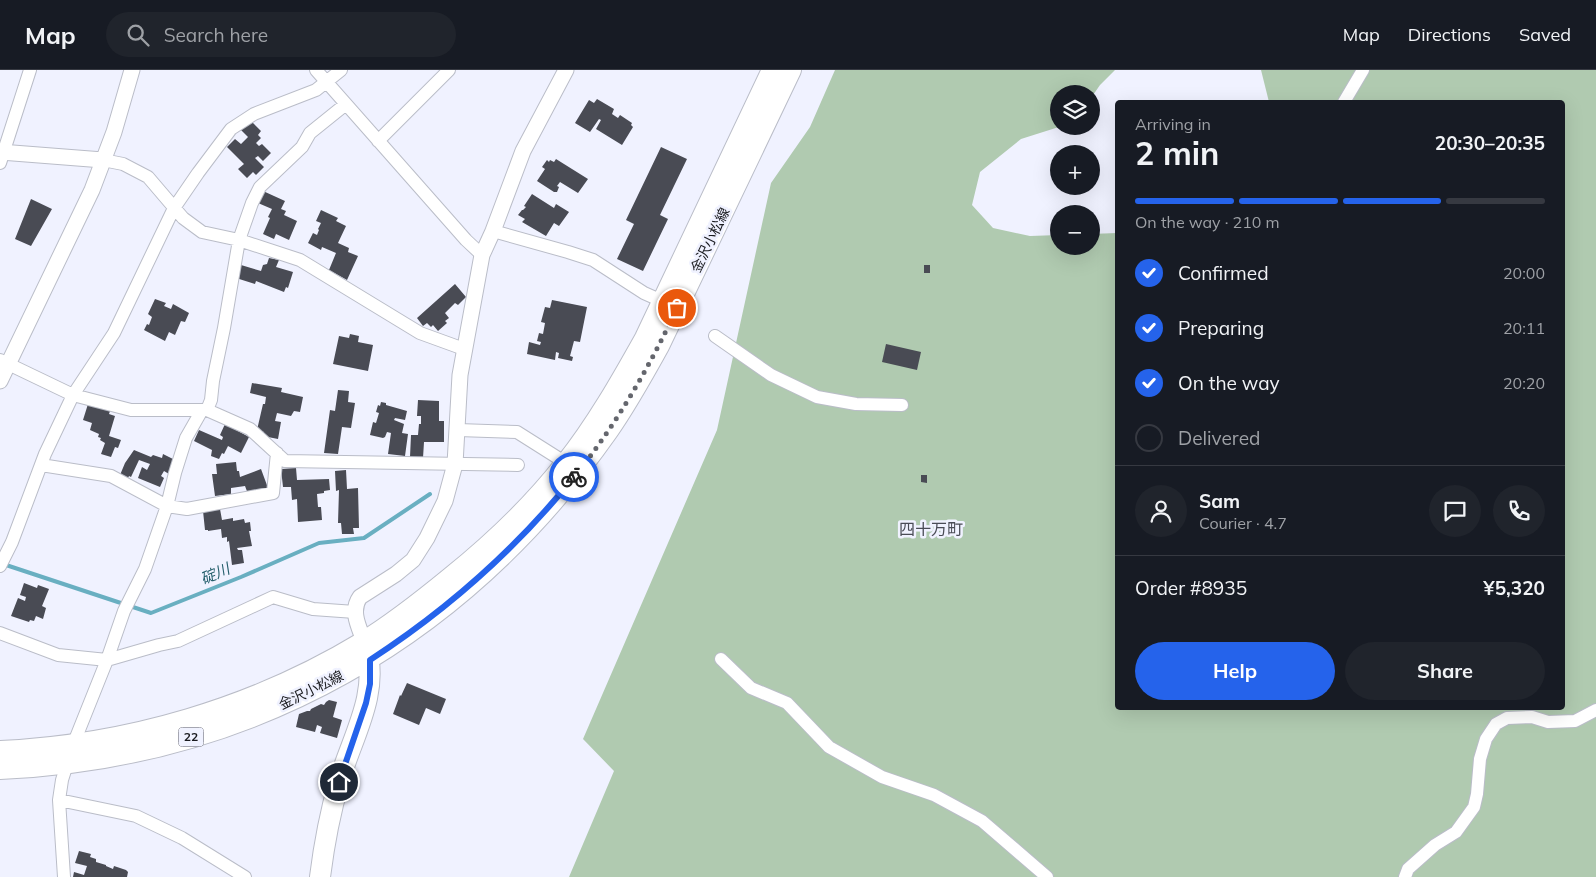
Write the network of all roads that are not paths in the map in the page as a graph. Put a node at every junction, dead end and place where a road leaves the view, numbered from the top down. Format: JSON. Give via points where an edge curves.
{"nodes":[{"id":1,"x":30,"y":70,"type":"edge"},
{"id":2,"x":132,"y":70,"type":"edge"},
{"id":3,"x":316,"y":70,"type":"edge"},
{"id":4,"x":341,"y":70,"type":"edge"},
{"id":5,"x":450,"y":70,"type":"edge"},
{"id":6,"x":566,"y":70,"type":"edge"},
{"id":7,"x":772,"y":70,"type":"edge"},
{"id":8,"x":791,"y":70,"type":"edge"},
{"id":9,"x":1363,"y":70,"type":"edge"},
{"id":10,"x":327,"y":82,"type":"junction"},
{"id":11,"x":1345,"y":100,"type":"edge"},
{"id":12,"x":346,"y":104,"type":"junction"},
{"id":13,"x":378,"y":141,"type":"junction"},
{"id":14,"x":1,"y":156,"type":"edge"},
{"id":15,"x":103,"y":160,"type":"junction"},
{"id":16,"x":174,"y":208,"type":"junction"},
{"id":17,"x":493,"y":231,"type":"junction"},
{"id":18,"x":239,"y":240,"type":"junction"},
{"id":19,"x":482,"y":254,"type":"junction"},
{"id":20,"x":662,"y":301,"type":"junction"},
{"id":21,"x":715,"y":336,"type":"dead end"},
{"id":22,"x":464,"y":350,"type":"junction"},
{"id":23,"x":4,"y":362,"type":"edge"},
{"id":24,"x":0,"y":381,"type":"edge"},
{"id":25,"x":73,"y":395,"type":"junction"},
{"id":26,"x":902,"y":405,"type":"dead end"},
{"id":27,"x":205,"y":410,"type":"junction"},
{"id":28,"x":458,"y":430,"type":"junction"},
{"id":29,"x":277,"y":453,"type":"junction"},
{"id":30,"x":566,"y":463,"type":"junction"},
{"id":31,"x":455,"y":464,"type":"junction"},
{"id":32,"x":41,"y":465,"type":"junction"},
{"id":33,"x":518,"y":465,"type":"dead end"},
{"id":34,"x":167,"y":506,"type":"junction"},
{"id":35,"x":2,"y":563,"type":"edge"},
{"id":36,"x":354,"y":612,"type":"junction"},
{"id":37,"x":0,"y":634,"type":"edge"},
{"id":38,"x":367,"y":650,"type":"junction"},
{"id":39,"x":721,"y":659,"type":"dead end"},
{"id":40,"x":107,"y":660,"type":"junction"},
{"id":41,"x":1596,"y":710,"type":"edge"},
{"id":42,"x":73,"y":745,"type":"junction"},
{"id":43,"x":0,"y":751,"type":"edge"},
{"id":44,"x":67,"y":764,"type":"junction"},
{"id":45,"x":0,"y":769,"type":"edge"},
{"id":46,"x":59,"y":800,"type":"junction"},
{"id":47,"x":64,"y":877,"type":"edge"},
{"id":48,"x":245,"y":877,"type":"edge"},
{"id":49,"x":320,"y":877,"type":"edge"},
{"id":50,"x":1047,"y":877,"type":"edge"},
{"id":51,"x":1405,"y":877,"type":"edge"}],
"edges":[{"from":1,"to":14,"type":"street"},
{"from":2,"to":15,"type":"street"},
{"from":3,"to":10,"type":"street"},
{"from":4,"to":10,"type":"street"},
{"from":5,"to":13,"type":"street"},
{"from":6,"to":17,"type":"street","via":[[523,152]]},
{"from":7,"to":20,"type":"main road","name":"金沢小松線","number":"22"},
{"from":8,"to":38,"type":"main road","name":"金沢小松線","number":"22","via":[[659,346],[610,430],[566,488],[504,554],[440,610]]},
{"from":9,"to":11,"type":"street"},
{"from":10,"to":12,"type":"street"},
{"from":10,"to":16,"type":"street","via":[[316,90],[254,114],[231,129]]},
{"from":12,"to":13,"type":"street"},
{"from":12,"to":18,"type":"street","via":[[310,133],[302,147],[260,187]]},
{"from":13,"to":19,"type":"street"},
{"from":14,"to":15,"type":"street"},
{"from":15,"to":16,"type":"street","via":[[123,164],[148,177]]},
{"from":15,"to":23,"type":"street","via":[[92,190]]},
{"from":16,"to":18,"type":"street","via":[[202,232]]},
{"from":16,"to":25,"type":"street","via":[[114,333]]},
{"from":17,"to":19,"type":"street"},
{"from":17,"to":20,"type":"street","via":[[594,260]]},
{"from":18,"to":22,"type":"street","via":[[300,260],[420,333]]},
{"from":18,"to":27,"type":"street","via":[[211,400]]},
{"from":19,"to":22,"type":"street"},
{"from":20,"to":30,"type":"main road","name":"金沢小松線","number":"22","via":[[622,379]]},
{"from":21,"to":26,"type":"street","via":[[771,376],[817,397],[856,404]]},
{"from":22,"to":28,"type":"street"},
{"from":23,"to":24,"type":"street"},
{"from":23,"to":25,"type":"street"},
{"from":25,"to":27,"type":"street","via":[[131,410]]},
{"from":25,"to":32,"type":"street"},
{"from":27,"to":29,"type":"street","via":[[250,429]]},
{"from":27,"to":34,"type":"street","via":[[186,438]]},
{"from":28,"to":30,"type":"street","via":[[517,432]]},
{"from":28,"to":31,"type":"street"},
{"from":29,"to":31,"type":"street","via":[[285,461]]},
{"from":29,"to":34,"type":"street","via":[[273,493],[187,509]]},
{"from":30,"to":38,"type":"main road","name":"金沢小松線","number":"22","via":[[499,535]]},
{"from":31,"to":33,"type":"street"},
{"from":31,"to":36,"type":"street","via":[[445,501],[420,551],[405,568],[360,597]]},
{"from":32,"to":34,"type":"street","via":[[111,476]]},
{"from":32,"to":35,"type":"street"},
{"from":34,"to":40,"type":"street","via":[[145,570],[124,611]]},
{"from":36,"to":38,"type":"street"},
{"from":36,"to":40,"type":"street","via":[[313,609],[273,597],[178,641]]},
{"from":37,"to":40,"type":"street","via":[[58,655]]},
{"from":38,"to":42,"type":"main road","name":"金沢小松線","number":"22","via":[[328,662],[211,712],[169,725]]},
{"from":38,"to":44,"type":"main road","name":"金沢小松線","number":"22","via":[[297,698],[257,715],[178,741]]},
{"from":38,"to":49,"type":"main road","via":[[370,684],[339,782]]},
{"from":39,"to":50,"type":"street","via":[[751,688],[787,703],[829,748],[882,777],[934,795],[982,821]]},
{"from":40,"to":42,"type":"street"},
{"from":41,"to":51,"type":"street","via":[[1575,721],[1548,722],[1532,717],[1507,718],[1496,724],[1486,738],[1480,759],[1474,807],[1456,832],[1408,869]]},
{"from":42,"to":43,"type":"main road","name":"金沢小松線","number":"22"},
{"from":42,"to":44,"type":"street"},
{"from":44,"to":45,"type":"main road","name":"金沢小松線","number":"22"},
{"from":44,"to":46,"type":"street"},
{"from":46,"to":47,"type":"street"},
{"from":46,"to":48,"type":"street","via":[[136,816],[182,838]]}]}
